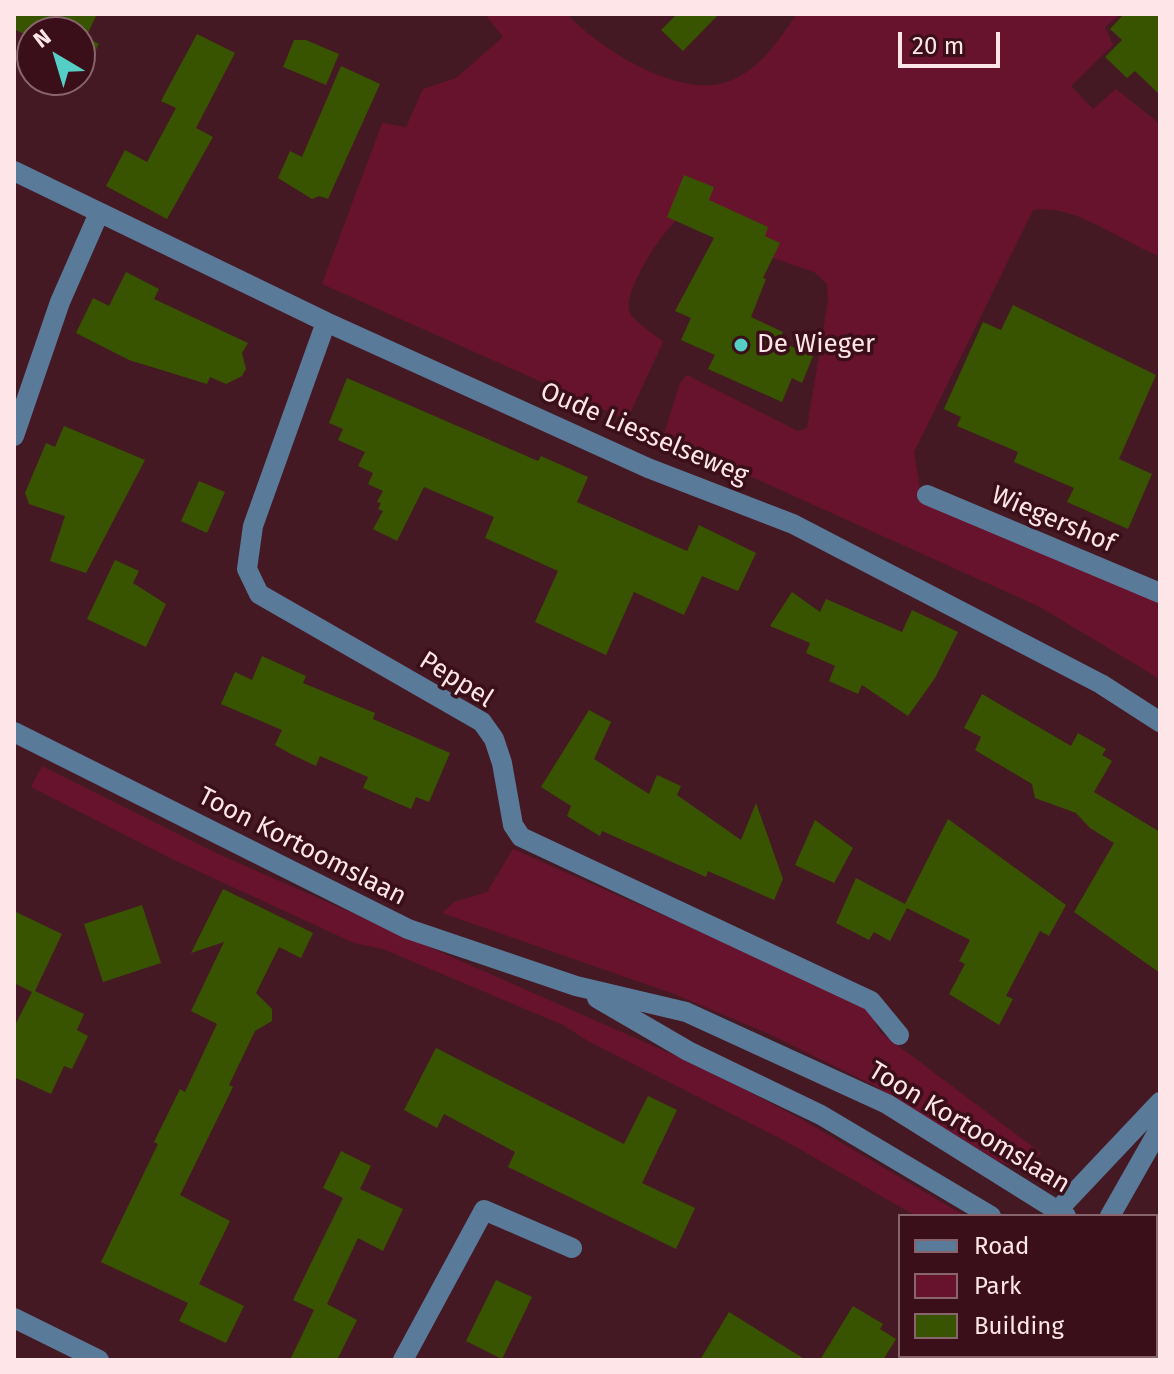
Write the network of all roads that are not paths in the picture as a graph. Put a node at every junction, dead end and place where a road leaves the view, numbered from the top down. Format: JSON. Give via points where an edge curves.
{"nodes":[{"id":1,"x":14,"y":171,"type":"edge"},
{"id":2,"x":99,"y":213,"type":"junction"},
{"id":3,"x":326,"y":322,"type":"junction"},
{"id":4,"x":14,"y":436,"type":"edge"},
{"id":5,"x":927,"y":495,"type":"dead end"},
{"id":6,"x":1160,"y":593,"type":"edge"},
{"id":7,"x":1160,"y":722,"type":"edge"},
{"id":8,"x":14,"y":732,"type":"edge"},
{"id":9,"x":576,"y":986,"type":"junction"},
{"id":10,"x":899,"y":1035,"type":"dead end"},
{"id":11,"x":1160,"y":1102,"type":"edge"},
{"id":12,"x":1160,"y":1128,"type":"edge"},
{"id":13,"x":988,"y":1214,"type":"edge"},
{"id":14,"x":1060,"y":1214,"type":"edge"},
{"id":15,"x":1111,"y":1214,"type":"edge"},
{"id":16,"x":572,"y":1248,"type":"dead end"},
{"id":17,"x":14,"y":1318,"type":"edge"},
{"id":18,"x":99,"y":1360,"type":"edge"},
{"id":19,"x":403,"y":1360,"type":"edge"}],
"edges":[{"from":1,"to":2,"type":"street","name":"Oude Liesselseweg"},
{"from":2,"to":3,"type":"street","name":"Oude Liesselseweg"},
{"from":2,"to":4,"type":"street","via":[[60,302]]},
{"from":3,"to":7,"type":"street","name":"Oude Liesselseweg","via":[[648,468],[793,524],[1101,684]]},
{"from":3,"to":10,"type":"street","name":"Peppel","via":[[253,526],[247,569],[259,594],[482,722],[494,739],[513,825],[521,837],[871,1001]]},
{"from":5,"to":6,"type":"street","name":"Wiegershof"},
{"from":8,"to":9,"type":"street","name":"Toon Kortoomslaan","via":[[408,929]]},
{"from":9,"to":13,"type":"street","name":"Toon Kortoomslaan","via":[[688,1051],[821,1115]]},
{"from":9,"to":14,"type":"street","name":"Toon Kortoomslaan","via":[[686,1012],[887,1104]]},
{"from":11,"to":14,"type":"street"},
{"from":12,"to":15,"type":"street"},
{"from":16,"to":19,"type":"street","via":[[484,1210]]},
{"from":17,"to":18,"type":"street"}]}
